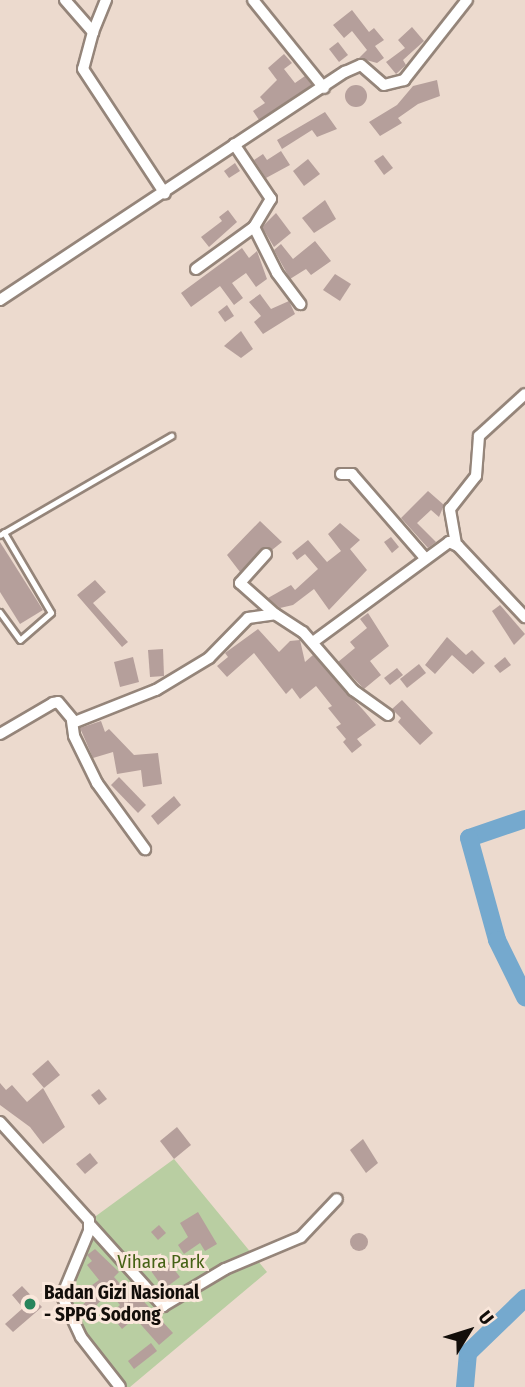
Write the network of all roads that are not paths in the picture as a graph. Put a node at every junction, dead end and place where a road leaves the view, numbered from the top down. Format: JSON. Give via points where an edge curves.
{"nodes":[{"id":1,"x":65,"y":0,"type":"edge"},
{"id":2,"x":106,"y":0,"type":"edge"},
{"id":3,"x":253,"y":0,"type":"edge"},
{"id":4,"x":467,"y":0,"type":"edge"},
{"id":5,"x":93,"y":32,"type":"junction"},
{"id":6,"x":324,"y":88,"type":"junction"},
{"id":7,"x":234,"y":144,"type":"junction"},
{"id":8,"x":165,"y":194,"type":"junction"},
{"id":9,"x":254,"y":227,"type":"junction"},
{"id":10,"x":197,"y":269,"type":"dead end"},
{"id":11,"x":0,"y":300,"type":"edge"},
{"id":12,"x":300,"y":304,"type":"dead end"},
{"id":13,"x":525,"y":394,"type":"edge"},
{"id":14,"x":171,"y":436,"type":"dead end"},
{"id":15,"x":341,"y":474,"type":"dead end"},
{"id":16,"x":2,"y":534,"type":"edge"},
{"id":17,"x":456,"y":544,"type":"junction"},
{"id":18,"x":266,"y":554,"type":"dead end"},
{"id":19,"x":425,"y":558,"type":"junction"},
{"id":20,"x":0,"y":612,"type":"edge"},
{"id":21,"x":275,"y":614,"type":"junction"},
{"id":22,"x":525,"y":617,"type":"edge"},
{"id":23,"x":313,"y":642,"type":"junction"},
{"id":24,"x":388,"y":715,"type":"dead end"},
{"id":25,"x":72,"y":721,"type":"junction"},
{"id":26,"x":0,"y":734,"type":"edge"},
{"id":27,"x":145,"y":849,"type":"dead end"},
{"id":28,"x":0,"y":1122,"type":"edge"},
{"id":29,"x":337,"y":1199,"type":"dead end"},
{"id":30,"x":91,"y":1226,"type":"junction"},
{"id":31,"x":120,"y":1387,"type":"edge"}],
"edges":[{"from":1,"to":5,"type":"street"},
{"from":2,"to":5,"type":"street"},
{"from":3,"to":6,"type":"street"},
{"from":4,"to":6,"type":"street","via":[[404,80],[384,86],[357,65]]},
{"from":5,"to":8,"type":"street","via":[[83,69]]},
{"from":6,"to":7,"type":"street"},
{"from":7,"to":8,"type":"street"},
{"from":7,"to":9,"type":"street","via":[[271,199]]},
{"from":8,"to":11,"type":"street"},
{"from":9,"to":10,"type":"street"},
{"from":9,"to":12,"type":"street","via":[[277,273]]},
{"from":13,"to":17,"type":"street","via":[[479,436],[476,476],[450,509]]},
{"from":14,"to":16,"type":"lane"},
{"from":15,"to":19,"type":"street","via":[[352,474]]},
{"from":16,"to":20,"type":"lane","via":[[51,613],[20,640]]},
{"from":17,"to":19,"type":"street","via":[[444,543]]},
{"from":17,"to":22,"type":"street"},
{"from":18,"to":21,"type":"street","via":[[240,583]]},
{"from":19,"to":23,"type":"street"},
{"from":21,"to":23,"type":"street","via":[[287,618]]},
{"from":21,"to":25,"type":"street","via":[[248,618],[209,658],[156,690]]},
{"from":23,"to":24,"type":"street","via":[[353,690]]},
{"from":25,"to":26,"type":"street","via":[[58,702]]},
{"from":25,"to":27,"type":"street","via":[[74,736],[97,783]]},
{"from":28,"to":30,"type":"street"},
{"from":29,"to":30,"type":"street","via":[[301,1237],[225,1269],[163,1306]]},
{"from":30,"to":31,"type":"street","via":[[62,1296],[81,1337]]}]}
